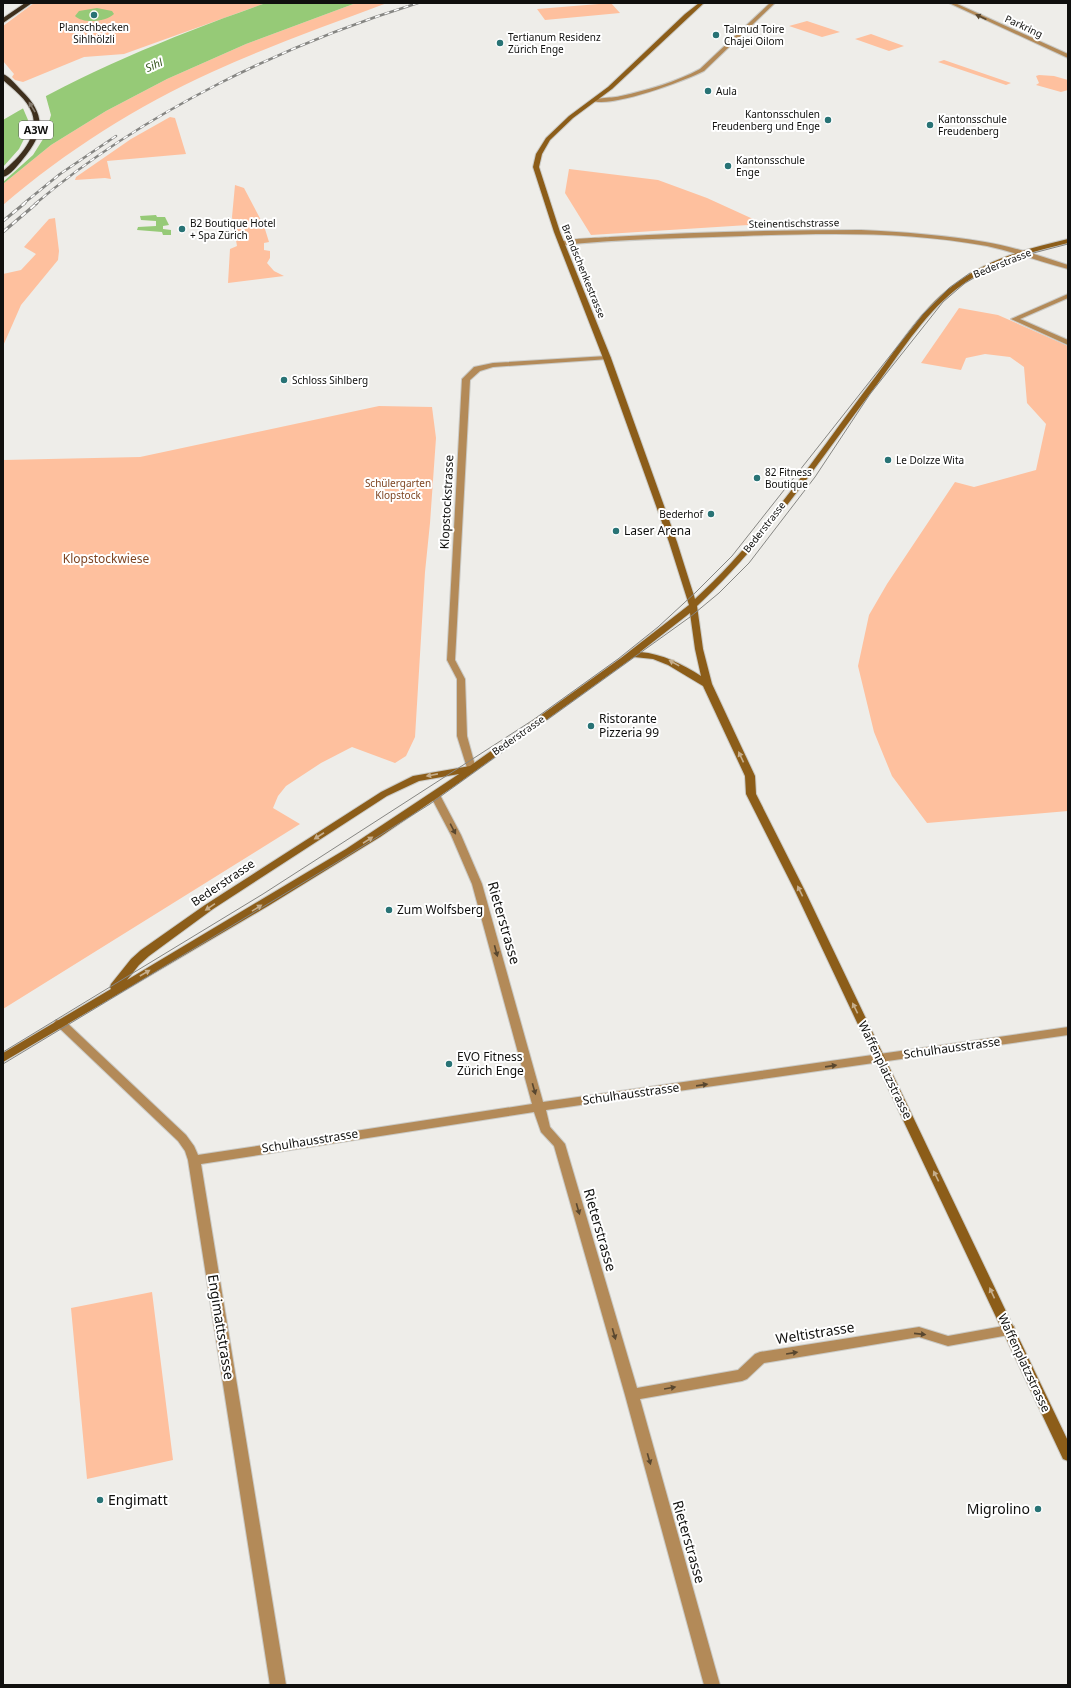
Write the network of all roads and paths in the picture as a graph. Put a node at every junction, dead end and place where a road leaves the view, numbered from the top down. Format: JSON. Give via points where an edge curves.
{"nodes":[{"id":1,"x":29,"y":3,"type":"edge"},
{"id":2,"x":702,"y":3,"type":"edge"},
{"id":3,"x":774,"y":3,"type":"edge"},
{"id":4,"x":950,"y":3,"type":"edge"},
{"id":5,"x":3,"y":21,"type":"edge"},
{"id":6,"x":1068,"y":56,"type":"edge"},
{"id":7,"x":3,"y":76,"type":"edge"},
{"id":8,"x":594,"y":100,"type":"junction"},
{"id":9,"x":3,"y":175,"type":"edge"},
{"id":10,"x":1068,"y":241,"type":"edge"},
{"id":11,"x":562,"y":242,"type":"junction"},
{"id":12,"x":1025,"y":252,"type":"junction"},
{"id":13,"x":1068,"y":266,"type":"edge"},
{"id":14,"x":1068,"y":296,"type":"edge"},
{"id":15,"x":1068,"y":343,"type":"edge"},
{"id":16,"x":607,"y":358,"type":"junction"},
{"id":17,"x":693,"y":605,"type":"junction"},
{"id":18,"x":632,"y":654,"type":"junction"},
{"id":19,"x":707,"y":684,"type":"junction"},
{"id":20,"x":471,"y":769,"type":"junction"},
{"id":21,"x":435,"y":795,"type":"junction"},
{"id":22,"x":111,"y":993,"type":"junction"},
{"id":23,"x":60,"y":1023,"type":"junction"},
{"id":24,"x":1068,"y":1031,"type":"edge"},
{"id":25,"x":3,"y":1058,"type":"edge"},
{"id":26,"x":880,"y":1058,"type":"junction"},
{"id":27,"x":539,"y":1107,"type":"junction"},
{"id":28,"x":194,"y":1160,"type":"junction"},
{"id":29,"x":1009,"y":1330,"type":"junction"},
{"id":30,"x":632,"y":1395,"type":"junction"},
{"id":31,"x":1068,"y":1455,"type":"edge"},
{"id":32,"x":278,"y":1685,"type":"edge"},
{"id":33,"x":712,"y":1685,"type":"edge"}],
"edges":[{"from":1,"to":5,"type":"highway"},
{"from":2,"to":8,"type":"street","name":"Brandschenkestrasse"},
{"from":3,"to":8,"type":"street","via":[[702,70],[689,77],[616,99]]},
{"from":6,"to":4,"type":"street","name":"Parkring","one_way":true},
{"from":9,"to":7,"type":"highway","number":"A3W","one_way":true,"via":[[25,153],[34,137],[37,123],[37,116],[30,103]]},
{"from":8,"to":11,"type":"street","name":"Brandschenkestrasse","via":[[548,139],[539,154],[536,167]]},
{"from":10,"to":12,"type":"street","name":"Bederstrasse"},
{"from":11,"to":12,"type":"street","name":"Steinentischstrasse","via":[[736,234],[860,232],[946,238],[993,244]]},
{"from":11,"to":16,"type":"street","name":"Brandschenkestrasse"},
{"from":12,"to":13,"type":"street","name":"Steinentischstrasse"},
{"from":12,"to":17,"type":"street","name":"Bederstrasse","via":[[969,276],[938,302],[758,536]]},
{"from":14,"to":15,"type":"street","via":[[1014,319]]},
{"from":16,"to":17,"type":"street","name":"Brandschenkestrasse"},
{"from":16,"to":20,"type":"street","name":"Klopstockstrasse","via":[[493,365],[477,370],[466,379],[451,660],[461,679],[462,736]]},
{"from":17,"to":18,"type":"street","name":"Bederstrasse"},
{"from":17,"to":19,"type":"street","name":"Waffenplatzstrasse"},
{"from":19,"to":18,"type":"street","one_way":true,"via":[[672,661]]},
{"from":18,"to":20,"type":"street","name":"Bederstrasse"},
{"from":26,"to":19,"type":"street","name":"Waffenplatzstrasse","one_way":true,"via":[[751,794],[750,776]]},
{"from":20,"to":21,"type":"street","name":"Bederstrasse"},
{"from":20,"to":22,"type":"street","name":"Bederstrasse","one_way":true,"via":[[416,778],[384,794],[209,907],[145,953]]},
{"from":22,"to":21,"type":"street","name":"Bederstrasse","one_way":true,"via":[[348,853]]},
{"from":21,"to":27,"type":"street","name":"Rieterstrasse","one_way":true,"via":[[477,884]]},
{"from":22,"to":23,"type":"street","name":"Bederstrasse"},
{"from":23,"to":25,"type":"street","name":"Bederstrasse"},
{"from":23,"to":28,"type":"street","name":"Engimattstrasse","via":[[182,1138],[190,1148]]},
{"from":24,"to":26,"type":"street","name":"Schulhausstrasse"},
{"from":27,"to":26,"type":"street","name":"Schulhausstrasse","one_way":true},
{"from":29,"to":26,"type":"street","name":"Waffenplatzstrasse","one_way":true},
{"from":27,"to":28,"type":"street","name":"Schulhausstrasse"},
{"from":27,"to":30,"type":"street","name":"Rieterstrasse","one_way":true,"via":[[545,1129],[559,1144]]},
{"from":28,"to":32,"type":"street","name":"Engimattstrasse"},
{"from":30,"to":29,"type":"street","name":"Weltistrasse","one_way":true,"via":[[742,1375],[760,1358],[919,1332],[948,1341]]},
{"from":29,"to":31,"type":"street","name":"Waffenplatzstrasse"},
{"from":30,"to":33,"type":"street","name":"Rieterstrasse","one_way":true}]}
